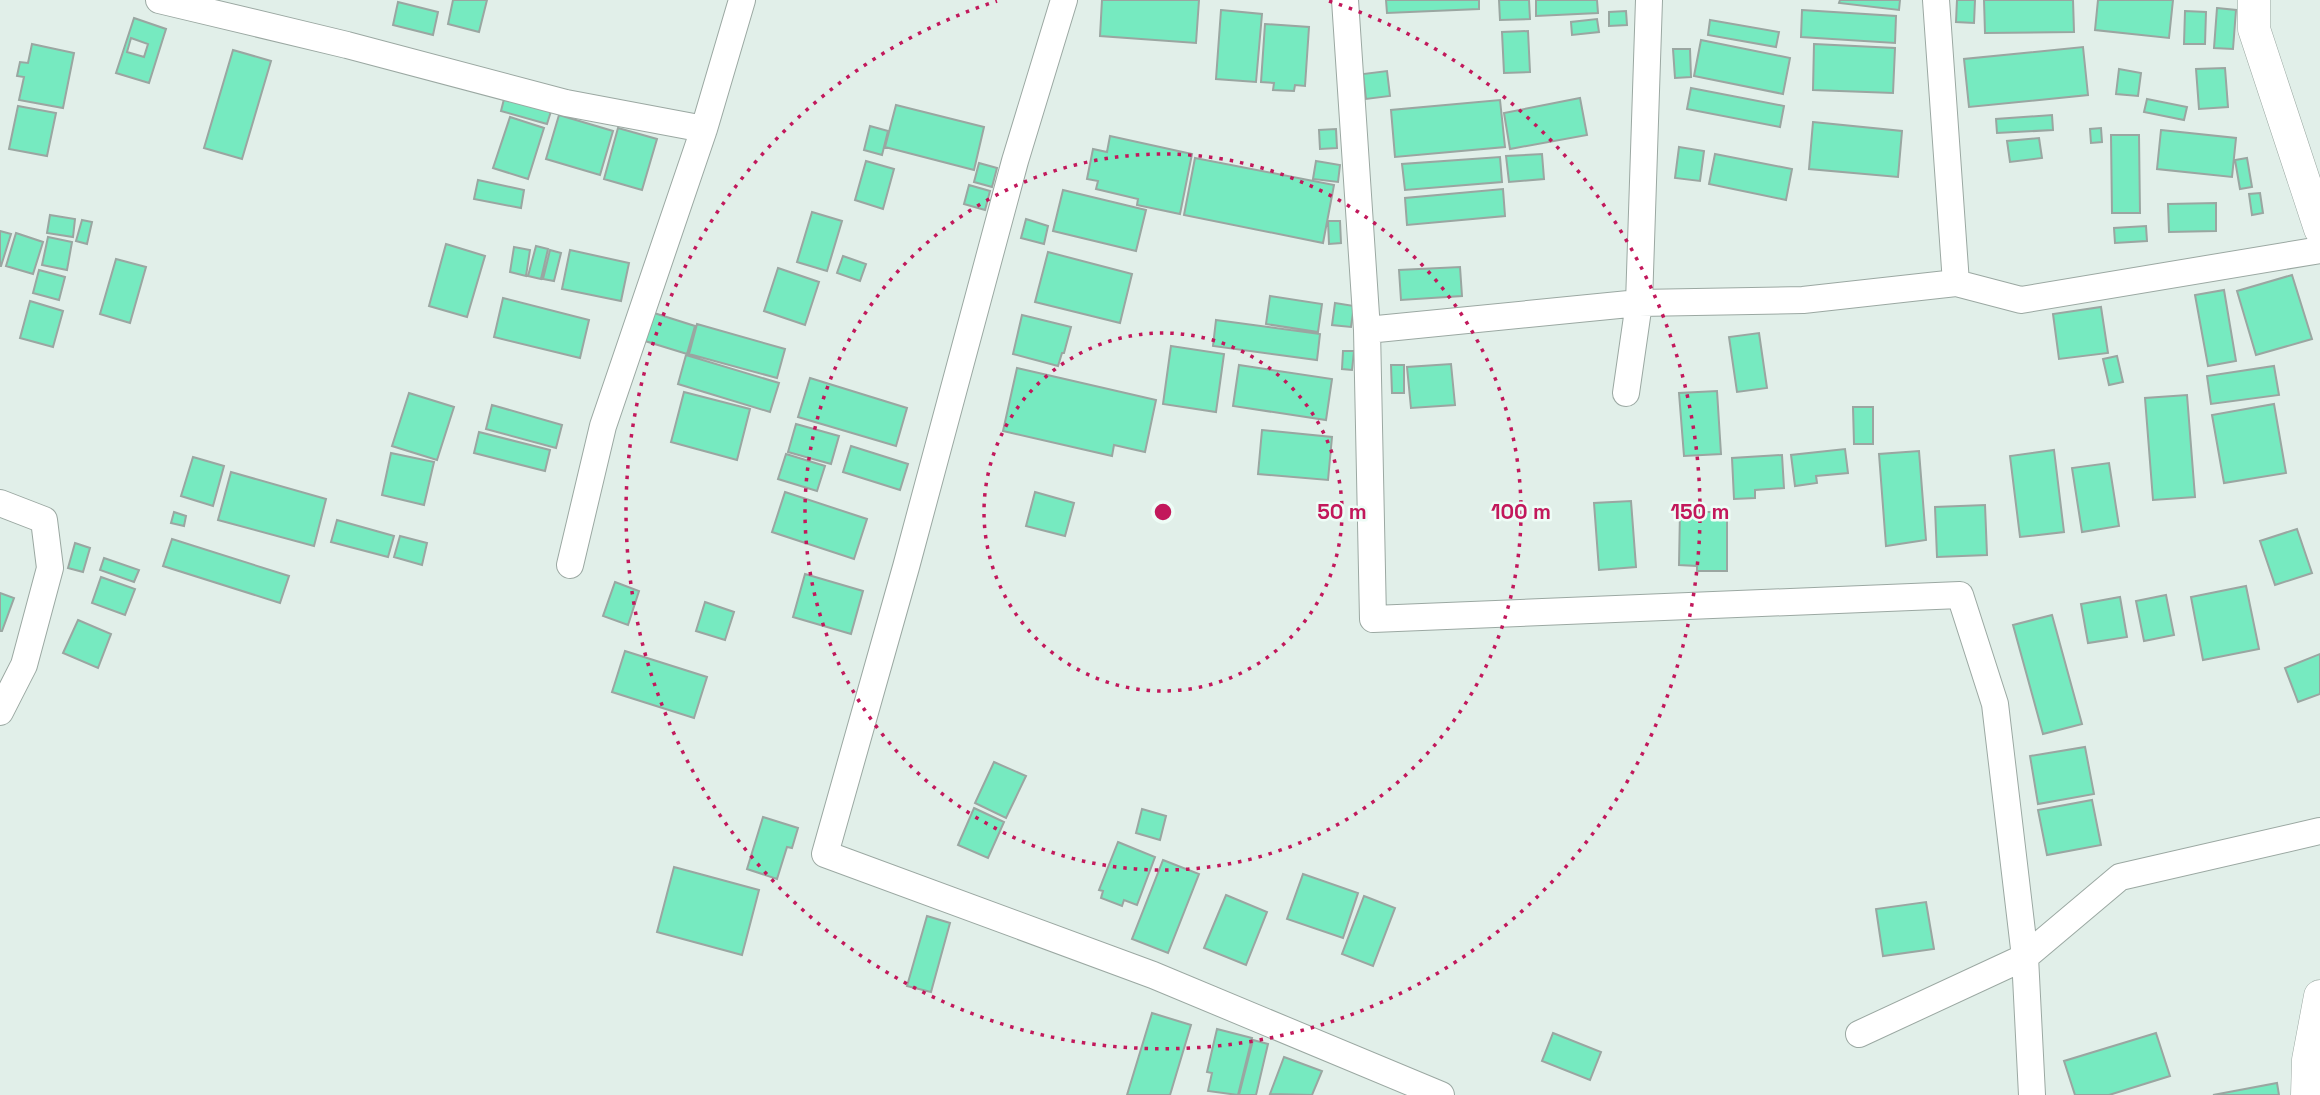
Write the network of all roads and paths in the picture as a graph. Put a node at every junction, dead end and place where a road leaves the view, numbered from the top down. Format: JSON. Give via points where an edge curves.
{"nodes":[{"id":1,"x":159,"y":0,"type":"edge"},
{"id":2,"x":743,"y":0,"type":"edge"},
{"id":3,"x":1063,"y":0,"type":"edge"},
{"id":4,"x":1345,"y":0,"type":"edge"},
{"id":5,"x":1649,"y":0,"type":"edge"},
{"id":6,"x":1936,"y":0,"type":"edge"},
{"id":7,"x":2254,"y":0,"type":"edge"},
{"id":8,"x":704,"y":129,"type":"junction"},
{"id":9,"x":2320,"y":229,"type":"edge"},
{"id":10,"x":2320,"y":250,"type":"edge"},
{"id":11,"x":1956,"y":283,"type":"junction"},
{"id":12,"x":1639,"y":303,"type":"junction"},
{"id":13,"x":1367,"y":330,"type":"junction"},
{"id":14,"x":1626,"y":393,"type":"dead end"},
{"id":15,"x":0,"y":503,"type":"edge"},
{"id":16,"x":570,"y":565,"type":"dead end"},
{"id":17,"x":0,"y":712,"type":"edge"},
{"id":18,"x":2320,"y":831,"type":"edge"},
{"id":19,"x":2025,"y":957,"type":"junction"},
{"id":20,"x":2320,"y":996,"type":"edge"},
{"id":21,"x":1859,"y":1034,"type":"dead end"},
{"id":22,"x":1441,"y":1095,"type":"edge"},
{"id":23,"x":2032,"y":1095,"type":"edge"},
{"id":24,"x":2307,"y":1095,"type":"edge"}],
"edges":[{"from":1,"to":8,"type":"street","via":[[566,103]]},
{"from":2,"to":8,"type":"street"},
{"from":3,"to":22,"type":"street","via":[[825,854],[1153,975]]},
{"from":4,"to":13,"type":"street"},
{"from":5,"to":12,"type":"street"},
{"from":6,"to":11,"type":"street"},
{"from":7,"to":9,"type":"street","via":[[2254,29]]},
{"from":8,"to":16,"type":"street","via":[[603,426]]},
{"from":10,"to":11,"type":"street","via":[[2021,300]]},
{"from":11,"to":12,"type":"street","via":[[1803,300]]},
{"from":12,"to":13,"type":"street"},
{"from":12,"to":14,"type":"street"},
{"from":13,"to":19,"type":"street","via":[[1373,619],[1960,595],[1995,704]]},
{"from":15,"to":17,"type":"street","via":[[44,520],[50,568],[24,665]]},
{"from":18,"to":19,"type":"street","via":[[2120,877]]},
{"from":19,"to":21,"type":"street"},
{"from":19,"to":23,"type":"street"},
{"from":20,"to":24,"type":"street","via":[[2308,1060]]}]}
